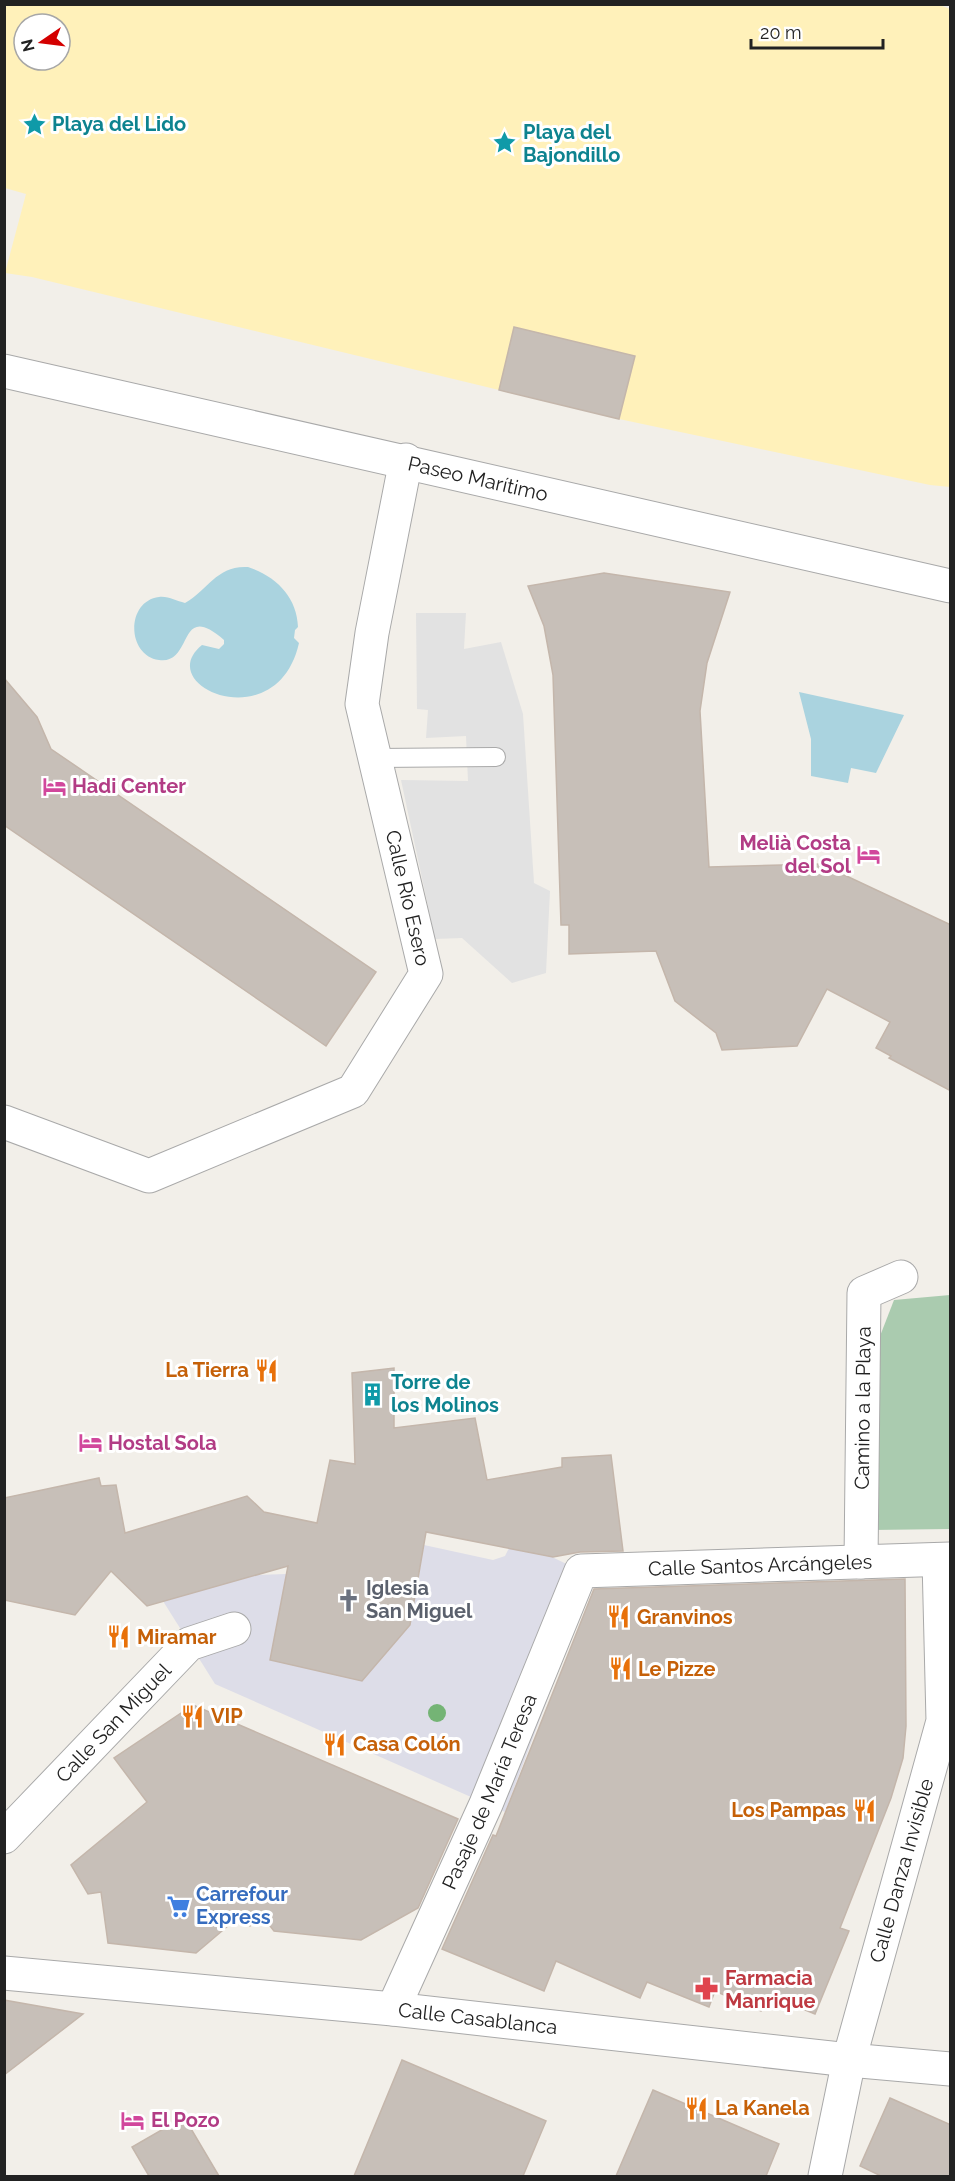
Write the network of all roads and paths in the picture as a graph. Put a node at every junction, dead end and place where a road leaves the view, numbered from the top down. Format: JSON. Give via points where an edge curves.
{"nodes":[{"id":1,"x":4,"y":371,"type":"edge"},
{"id":2,"x":406,"y":460,"type":"junction"},
{"id":3,"x":951,"y":586,"type":"edge"},
{"id":4,"x":496,"y":757,"type":"dead end"},
{"id":5,"x":376,"y":758,"type":"junction"},
{"id":6,"x":4,"y":1122,"type":"edge"},
{"id":7,"x":901,"y":1277,"type":"dead end"},
{"id":8,"x":945,"y":1560,"type":"edge"},
{"id":9,"x":861,"y":1562,"type":"junction"},
{"id":10,"x":581,"y":1571,"type":"joint"},
{"id":11,"x":234,"y":1629,"type":"dead end"},
{"id":12,"x":4,"y":1837,"type":"edge"},
{"id":13,"x":4,"y":1973,"type":"edge"},
{"id":14,"x":393,"y":2009,"type":"junction"},
{"id":15,"x":849,"y":2060,"type":"junction"},
{"id":16,"x":951,"y":2069,"type":"edge"},
{"id":17,"x":825,"y":2176,"type":"edge"}],
"edges":[{"from":1,"to":2,"type":"street","name":"Paseo Marítimo"},
{"from":2,"to":3,"type":"street","name":"Paseo Marítimo"},
{"from":2,"to":5,"type":"street","name":"Calle Río Esero","via":[[362,704]]},
{"from":4,"to":5,"type":"lane"},
{"from":5,"to":6,"type":"street","name":"Calle Río Esero","via":[[426,974],[353,1091],[149,1176]]},
{"from":7,"to":9,"type":"street","name":"Camino a la Playa","via":[[864,1293]]},
{"from":8,"to":9,"type":"street","name":"Calle Santos Arcángeles"},
{"from":8,"to":15,"type":"street","name":"Calle Danza Invisible","via":[[943,1721]]},
{"from":9,"to":10,"type":"street","name":"Calle Santos Arcángeles"},
{"from":10,"to":14,"type":"street","name":"Pasaje de María Teresa","via":[[486,1804]]},
{"from":11,"to":12,"type":"street","name":"Calle San Miguel","via":[[189,1644]]},
{"from":13,"to":14,"type":"street","name":"Calle Casablanca"},
{"from":14,"to":15,"type":"street","name":"Calle Casablanca"},
{"from":15,"to":16,"type":"street","name":"Calle Casablanca"},
{"from":15,"to":17,"type":"street","name":"Calle Danza Invisible"}]}
